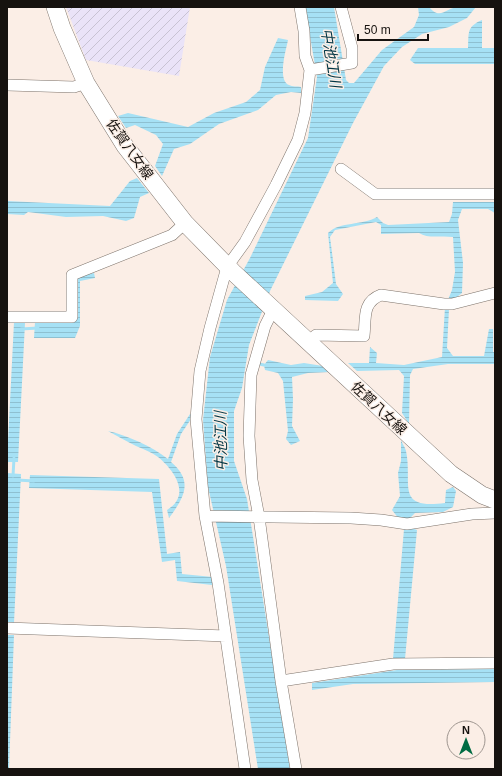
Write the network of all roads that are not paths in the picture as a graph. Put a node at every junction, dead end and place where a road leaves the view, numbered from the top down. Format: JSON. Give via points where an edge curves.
{"nodes":[{"id":1,"x":55,"y":7,"type":"edge"},
{"id":2,"x":300,"y":7,"type":"edge"},
{"id":3,"x":342,"y":7,"type":"edge"},
{"id":4,"x":310,"y":70,"type":"junction"},
{"id":5,"x":86,"y":83,"type":"junction"},
{"id":6,"x":7,"y":85,"type":"edge"},
{"id":7,"x":341,"y":169,"type":"dead end"},
{"id":8,"x":495,"y":194,"type":"edge"},
{"id":9,"x":185,"y":223,"type":"junction"},
{"id":10,"x":230,"y":270,"type":"junction"},
{"id":11,"x":495,"y":293,"type":"edge"},
{"id":12,"x":271,"y":308,"type":"junction"},
{"id":13,"x":7,"y":316,"type":"edge"},
{"id":14,"x":308,"y":343,"type":"junction"},
{"id":15,"x":495,"y":500,"type":"edge"},
{"id":16,"x":495,"y":512,"type":"edge"},
{"id":17,"x":206,"y":516,"type":"junction"},
{"id":18,"x":259,"y":518,"type":"junction"},
{"id":19,"x":7,"y":628,"type":"edge"},
{"id":20,"x":226,"y":636,"type":"junction"},
{"id":21,"x":495,"y":663,"type":"edge"},
{"id":22,"x":281,"y":681,"type":"junction"},
{"id":23,"x":245,"y":769,"type":"edge"},
{"id":24,"x":296,"y":769,"type":"edge"}],
"edges":[{"from":1,"to":5,"type":"main road","name":"佐賀八女線"},
{"from":2,"to":4,"type":"street","via":[[305,56]]},
{"from":3,"to":4,"type":"street","via":[[352,48],[352,63]]},
{"from":4,"to":10,"type":"street","via":[[305,113],[298,140]]},
{"from":5,"to":6,"type":"street","via":[[74,87]]},
{"from":5,"to":9,"type":"main road","name":"佐賀八女線","via":[[125,146]]},
{"from":7,"to":8,"type":"street","via":[[375,194]]},
{"from":9,"to":10,"type":"main road","name":"佐賀八女線"},
{"from":9,"to":13,"type":"street","via":[[172,235],[72,275],[72,317]]},
{"from":10,"to":12,"type":"main road","name":"佐賀八女線"},
{"from":10,"to":17,"type":"street","via":[[210,328],[200,371],[196,419]]},
{"from":11,"to":14,"type":"street","via":[[448,304],[381,295],[373,298],[367,307],[364,336],[316,335]]},
{"from":12,"to":14,"type":"main road","name":"佐賀八女線"},
{"from":12,"to":18,"type":"street","via":[[251,375],[249,436],[252,480]]},
{"from":14,"to":15,"type":"main road","name":"佐賀八女線","via":[[451,474],[482,495]]},
{"from":16,"to":18,"type":"street","via":[[405,524],[351,518]]},
{"from":17,"to":18,"type":"street"},
{"from":17,"to":20,"type":"street"},
{"from":18,"to":22,"type":"street"},
{"from":19,"to":20,"type":"street"},
{"from":20,"to":23,"type":"street"},
{"from":21,"to":22,"type":"street","via":[[393,664]]},
{"from":22,"to":24,"type":"street"}]}
